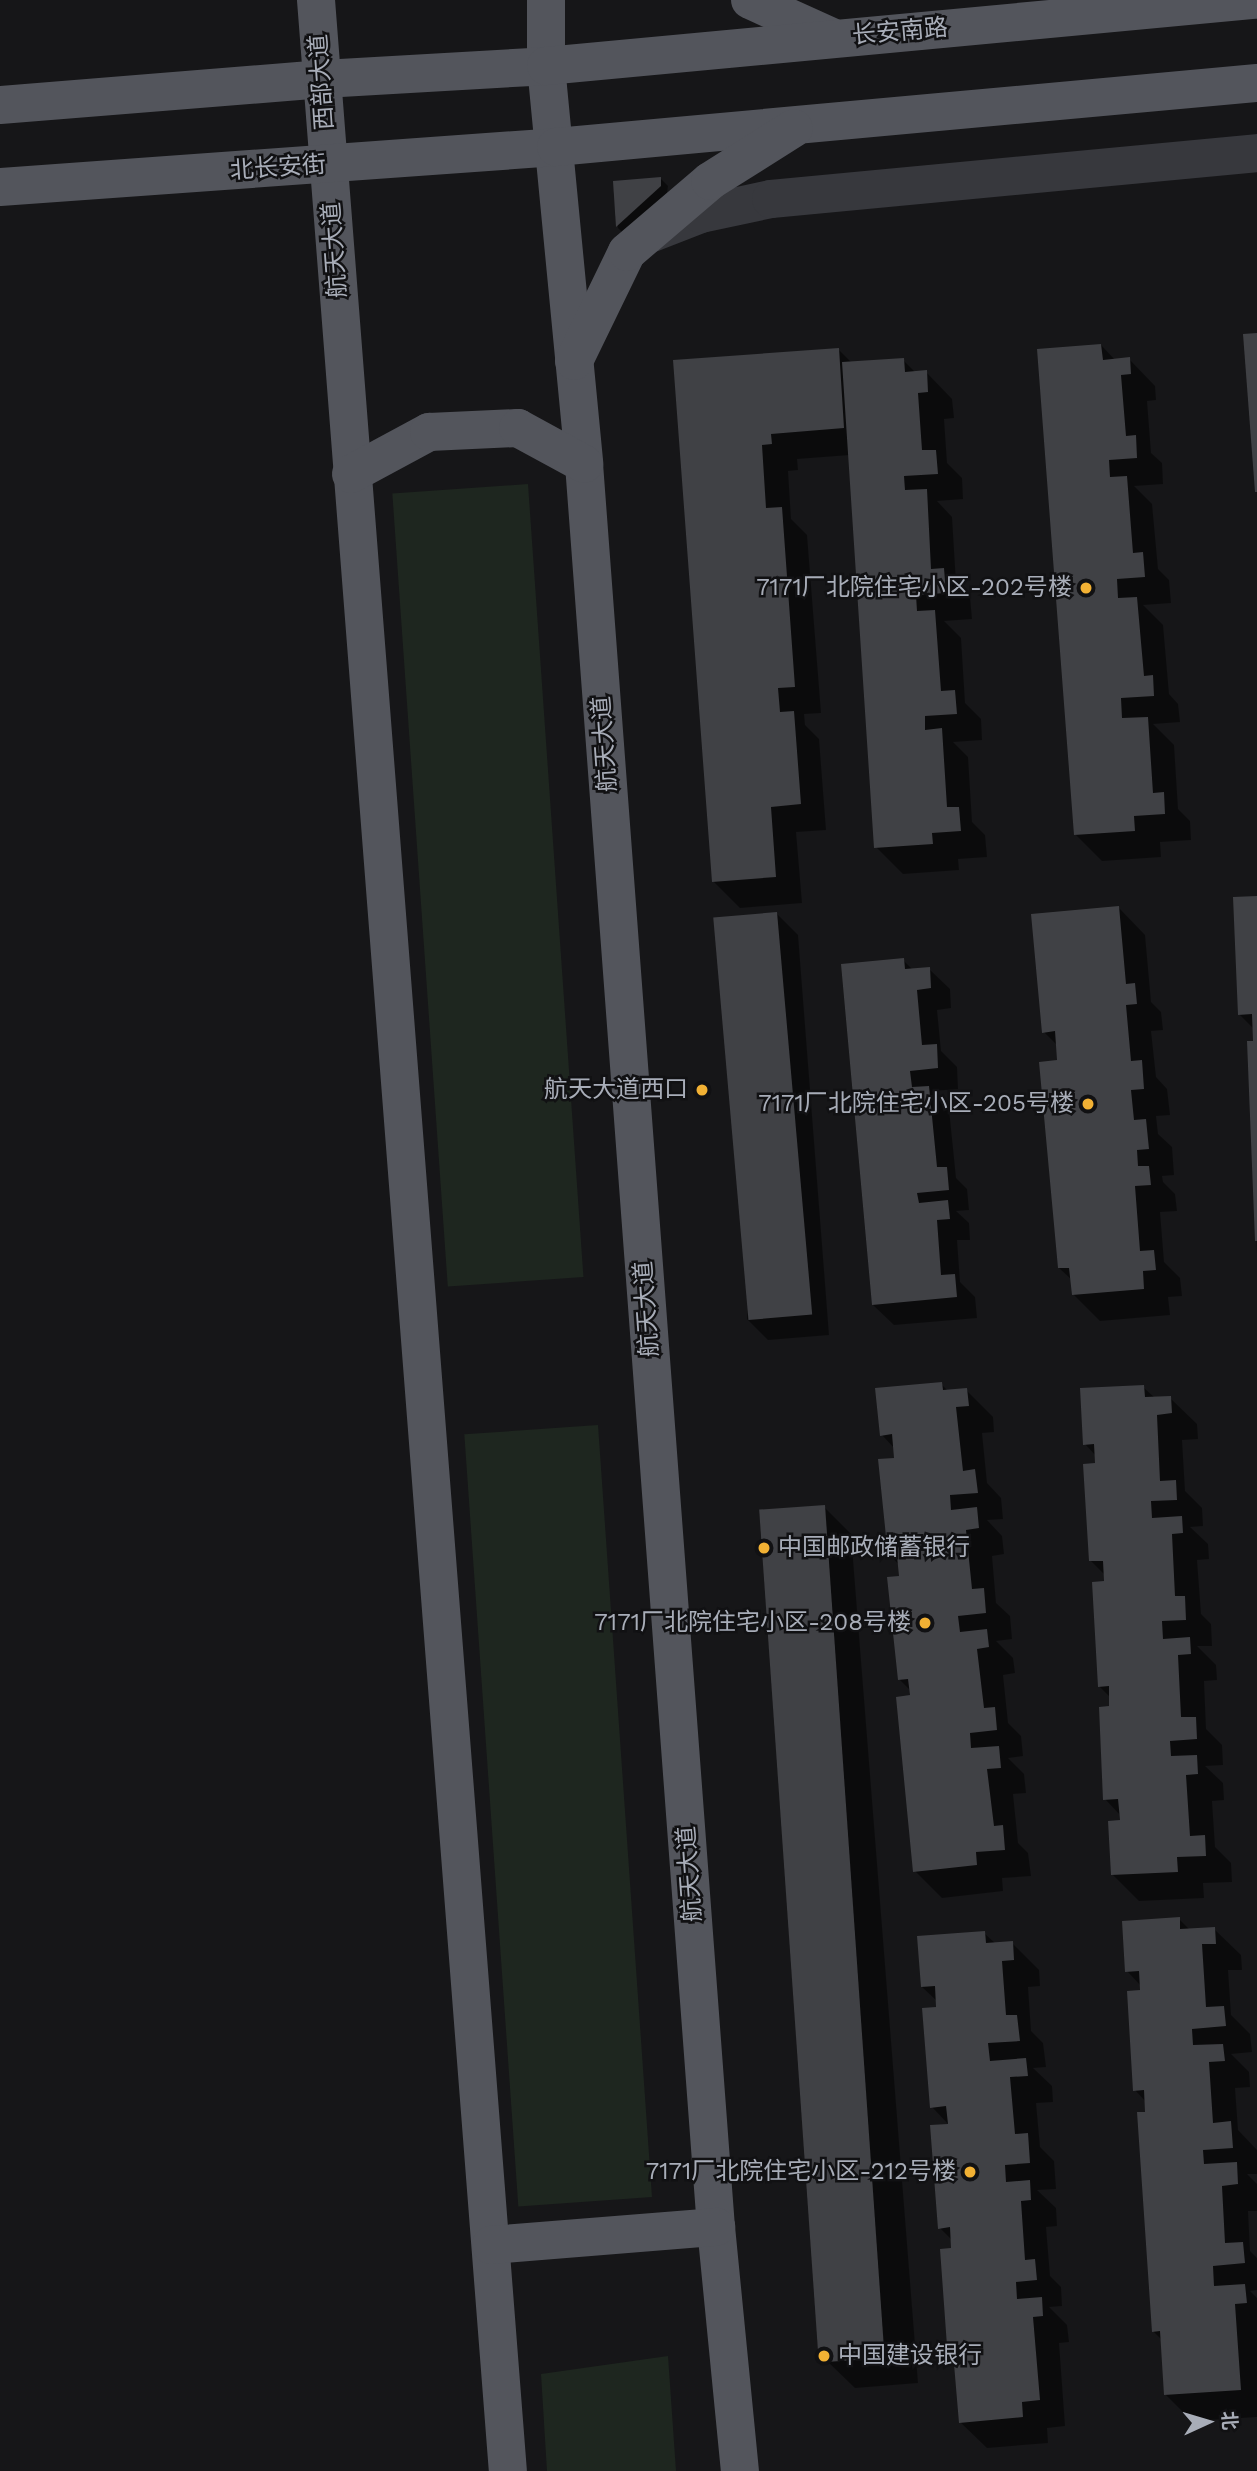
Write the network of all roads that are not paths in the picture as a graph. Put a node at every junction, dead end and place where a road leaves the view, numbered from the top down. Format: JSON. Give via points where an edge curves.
{"nodes":[{"id":1,"x":316,"y":0,"type":"edge"},
{"id":2,"x":546,"y":0,"type":"edge"},
{"id":3,"x":750,"y":0,"type":"edge"},
{"id":4,"x":1254,"y":0,"type":"edge"},
{"id":5,"x":834,"y":38,"type":"junction"},
{"id":6,"x":546,"y":66,"type":"junction"},
{"id":7,"x":323,"y":79,"type":"junction"},
{"id":8,"x":1257,"y":83,"type":"edge"},
{"id":9,"x":0,"y":105,"type":"edge"},
{"id":10,"x":801,"y":123,"type":"junction"},
{"id":11,"x":555,"y":147,"type":"junction"},
{"id":12,"x":1257,"y":153,"type":"edge"},
{"id":13,"x":329,"y":165,"type":"junction"},
{"id":14,"x":0,"y":187,"type":"edge"},
{"id":15,"x":647,"y":235,"type":"junction"},
{"id":16,"x":573,"y":361,"type":"junction"},
{"id":17,"x":584,"y":464,"type":"junction"},
{"id":18,"x":351,"y":474,"type":"junction"},
{"id":19,"x":716,"y":2227,"type":"junction"},
{"id":20,"x":491,"y":2245,"type":"junction"},
{"id":21,"x":508,"y":2471,"type":"edge"},
{"id":22,"x":740,"y":2471,"type":"edge"}],
"edges":[{"from":1,"to":7,"type":"main road","name":"西部大道"},
{"from":2,"to":6,"type":"main road"},
{"from":3,"to":5,"type":"main road"},
{"from":4,"to":5,"type":"main road","name":"长安南路"},
{"from":5,"to":6,"type":"main road","name":"长安南路"},
{"from":6,"to":7,"type":"main road"},
{"from":6,"to":11,"type":"main road"},
{"from":7,"to":9,"type":"main road"},
{"from":7,"to":13,"type":"main road","name":"西部大道"},
{"from":8,"to":10,"type":"main road"},
{"from":10,"to":11,"type":"main road"},
{"from":10,"to":15,"type":"main road","via":[[710,181]]},
{"from":11,"to":13,"type":"main road","name":"北长安街"},
{"from":11,"to":16,"type":"main road","name":"航天大道"},
{"from":12,"to":15,"type":"street","via":[[771,199],[701,214]]},
{"from":13,"to":14,"type":"main road","name":"北长安街"},
{"from":13,"to":18,"type":"main road","name":"航天大道"},
{"from":15,"to":16,"type":"main road","via":[[627,252]]},
{"from":16,"to":17,"type":"main road","name":"航天大道"},
{"from":17,"to":18,"type":"main road","via":[[518,428],[429,432]]},
{"from":17,"to":19,"type":"main road","name":"航天大道"},
{"from":18,"to":20,"type":"main road","name":"航天大道"},
{"from":19,"to":20,"type":"main road"},
{"from":19,"to":22,"type":"main road","name":"航天大道"},
{"from":20,"to":21,"type":"main road","name":"航天大道"}]}
